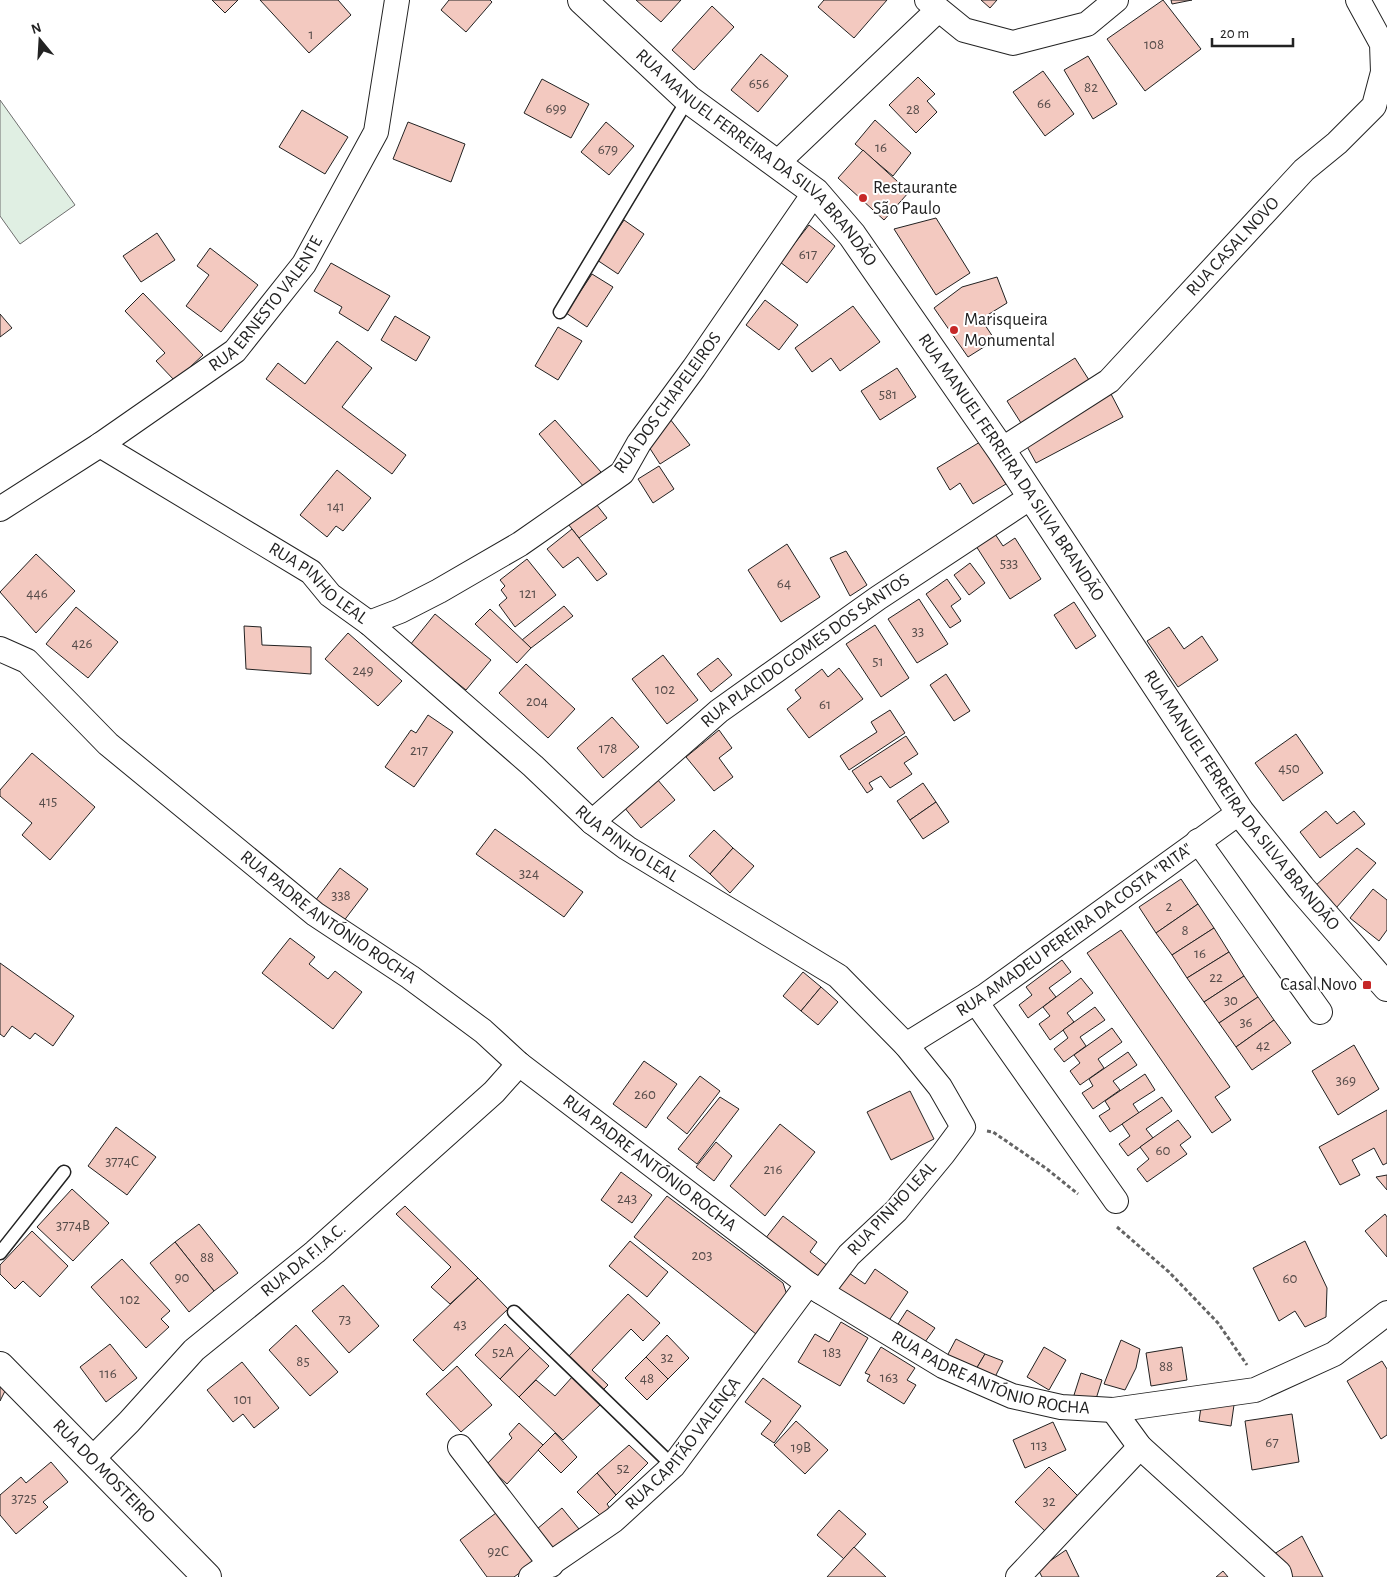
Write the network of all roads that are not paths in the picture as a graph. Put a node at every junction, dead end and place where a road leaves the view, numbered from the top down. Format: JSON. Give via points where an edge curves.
{"nodes":[{"id":1,"x":397,"y":0,"type":"edge"},
{"id":2,"x":582,"y":0,"type":"edge"},
{"id":3,"x":1116,"y":0,"type":"edge"},
{"id":4,"x":1358,"y":0,"type":"edge"},
{"id":5,"x":932,"y":5,"type":"edge"},
{"id":6,"x":688,"y":99,"type":"junction"},
{"id":7,"x":1377,"y":117,"type":"edge"},
{"id":8,"x":776,"y":164,"type":"junction"},
{"id":9,"x":815,"y":192,"type":"junction"},
{"id":10,"x":560,"y":312,"type":"dead end"},
{"id":11,"x":100,"y":445,"type":"junction"},
{"id":12,"x":1001,"y":450,"type":"junction"},
{"id":13,"x":1031,"y":497,"type":"junction"},
{"id":14,"x":0,"y":509,"type":"edge"},
{"id":15,"x":369,"y":624,"type":"junction"},
{"id":16,"x":0,"y":649,"type":"edge"},
{"id":17,"x":1240,"y":812,"type":"junction"},
{"id":18,"x":592,"y":822,"type":"junction"},
{"id":19,"x":1198,"y":841,"type":"junction"},
{"id":20,"x":1387,"y":987,"type":"edge"},
{"id":21,"x":976,"y":1002,"type":"junction"},
{"id":22,"x":1320,"y":1012,"type":"dead end"},
{"id":23,"x":906,"y":1045,"type":"junction"},
{"id":24,"x":518,"y":1064,"type":"junction"},
{"id":25,"x":64,"y":1172,"type":"dead end"},
{"id":26,"x":1116,"y":1201,"type":"dead end"},
{"id":27,"x":0,"y":1253,"type":"edge"},
{"id":28,"x":815,"y":1288,"type":"junction"},
{"id":29,"x":514,"y":1312,"type":"dead end"},
{"id":30,"x":1387,"y":1313,"type":"edge"},
{"id":31,"x":0,"y":1366,"type":"edge"},
{"id":32,"x":1113,"y":1410,"type":"junction"},
{"id":33,"x":460,"y":1447,"type":"dead end"},
{"id":34,"x":1140,"y":1447,"type":"junction"},
{"id":35,"x":92,"y":1459,"type":"junction"},
{"id":36,"x":673,"y":1466,"type":"junction"},
{"id":37,"x":551,"y":1565,"type":"junction"},
{"id":38,"x":207,"y":1577,"type":"edge"},
{"id":39,"x":531,"y":1577,"type":"edge"},
{"id":40,"x":1018,"y":1577,"type":"edge"},
{"id":41,"x":1280,"y":1577,"type":"edge"}],
"edges":[{"from":1,"to":11,"type":"street","name":"RUA ERNESTO VALENTE","via":[[376,132],[304,264],[235,352]]},
{"from":2,"to":6,"type":"main road","name":"RUA MANUEL FERREIRA DA SILVA BRANDÃO"},
{"from":3,"to":5,"type":"street","via":[[1087,24],[1013,43],[964,30]]},
{"from":4,"to":7,"type":"street","name":"RUA CASAL NOVO","via":[[1382,44],[1383,72],[1374,106]]},
{"from":5,"to":8,"type":"street"},
{"from":6,"to":8,"type":"main road","name":"RUA MANUEL FERREIRA DA SILVA BRANDÃO"},
{"from":6,"to":10,"type":"lane"},
{"from":7,"to":12,"type":"street","name":"RUA CASAL NOVO","via":[[1304,170],[1109,381]]},
{"from":8,"to":9,"type":"main road","name":"RUA MANUEL FERREIRA DA SILVA BRANDÃO"},
{"from":9,"to":12,"type":"main road","name":"RUA MANUEL FERREIRA DA SILVA BRANDÃO","via":[[852,235]]},
{"from":9,"to":15,"type":"street","name":"RUA DOS CHAPELEIROS","via":[[639,443],[622,473],[520,544],[439,591]]},
{"from":11,"to":14,"type":"street","name":"RUA ERNESTO VALENTE"},
{"from":11,"to":15,"type":"street","name":"RUA PINHO LEAL","via":[[311,572],[330,595]]},
{"from":12,"to":13,"type":"main road","name":"RUA MANUEL FERREIRA DA SILVA BRANDÃO"},
{"from":13,"to":17,"type":"main road","name":"RUA MANUEL FERREIRA DA SILVA BRANDÃO"},
{"from":13,"to":18,"type":"street","name":"RUA PLACIDO GOMES DOS SANTOS","via":[[878,598],[719,711]]},
{"from":15,"to":18,"type":"street","name":"RUA PINHO LEAL"},
{"from":16,"to":24,"type":"street","name":"RUA PADRE ANTÓNIO ROCHA","via":[[27,661],[108,744],[315,914],[410,977],[483,1031]]},
{"from":17,"to":19,"type":"street","name":"RUA AMADEU PEREIRA DA COSTA \"RITA\""},
{"from":17,"to":20,"type":"main road","name":"RUA MANUEL FERREIRA DA SILVA BRANDÃO"},
{"from":18,"to":23,"type":"street","name":"RUA PINHO LEAL","via":[[627,848],[838,976]]},
{"from":19,"to":21,"type":"street","name":"RUA AMADEU PEREIRA DA COSTA \"RITA\""},
{"from":19,"to":22,"type":"street"},
{"from":21,"to":23,"type":"street","name":"RUA AMADEU PEREIRA DA COSTA \"RITA\""},
{"from":21,"to":26,"type":"street"},
{"from":23,"to":28,"type":"street","name":"RUA PINHO LEAL","via":[[940,1087],[962,1127],[896,1211]]},
{"from":24,"to":28,"type":"street","name":"RUA PADRE ANTÓNIO ROCHA"},
{"from":24,"to":35,"type":"street","name":"RUA DA F.I.A.C.","via":[[494,1092],[322,1246],[194,1350]]},
{"from":25,"to":27,"type":"lane"},
{"from":28,"to":32,"type":"street","name":"RUA PADRE ANTÓNIO ROCHA","via":[[943,1366],[1012,1396],[1060,1407]]},
{"from":28,"to":36,"type":"street","name":"RUA CAPITÃO VALENÇA"},
{"from":29,"to":36,"type":"lane"},
{"from":30,"to":32,"type":"street","name":"RUA PADRE ANTÓNIO ROCHA","via":[[1334,1354],[1255,1390]]},
{"from":31,"to":35,"type":"main road","name":"RUA DO MOSTEIRO"},
{"from":32,"to":34,"type":"street"},
{"from":33,"to":37,"type":"street"},
{"from":34,"to":40,"type":"street"},
{"from":34,"to":41,"type":"street"},
{"from":35,"to":38,"type":"main road","name":"RUA DO MOSTEIRO"},
{"from":36,"to":37,"type":"street","name":"RUA CAPITÃO VALENÇA","via":[[614,1520]]},
{"from":37,"to":39,"type":"street","name":"RUA CAPITÃO VALENÇA"}]}
